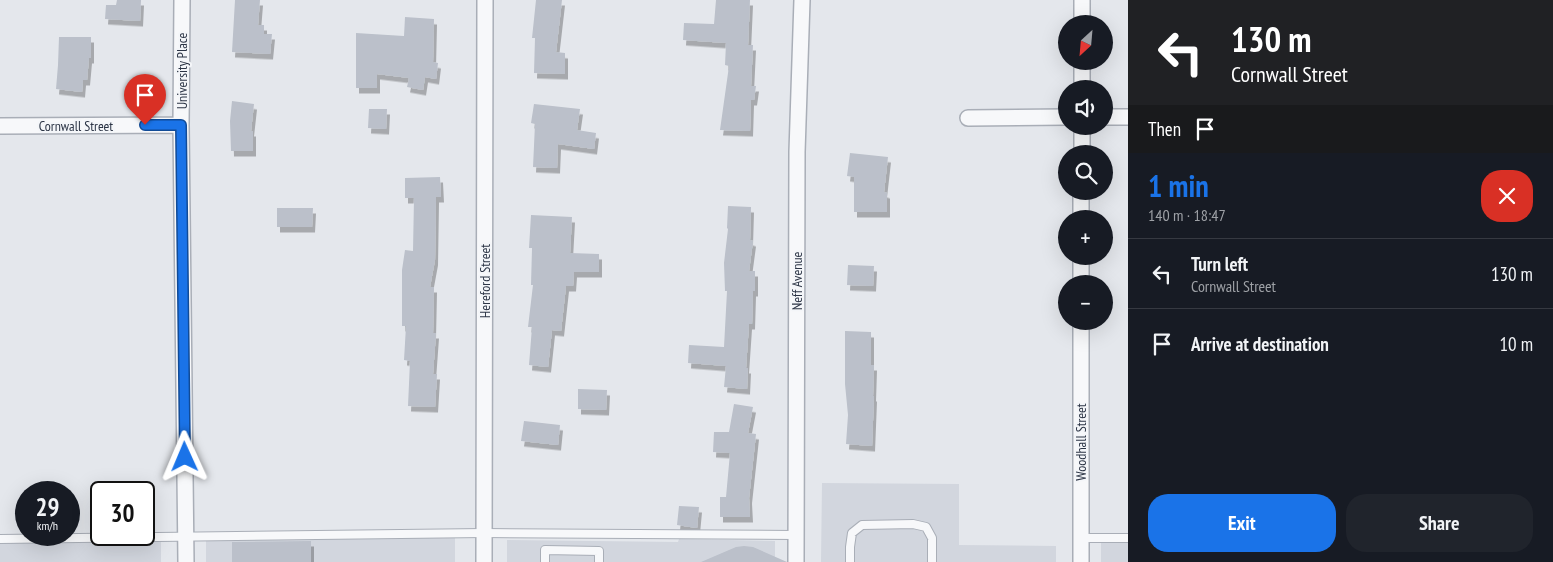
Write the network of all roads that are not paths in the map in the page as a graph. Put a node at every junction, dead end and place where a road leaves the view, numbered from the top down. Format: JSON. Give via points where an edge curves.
{"nodes":[{"id":1,"x":182,"y":0,"type":"edge"},
{"id":2,"x":485,"y":0,"type":"edge"},
{"id":3,"x":802,"y":0,"type":"edge"},
{"id":4,"x":1082,"y":0,"type":"edge"},
{"id":5,"x":1082,"y":15,"type":"edge"},
{"id":6,"x":1058,"y":117,"type":"edge"},
{"id":7,"x":1113,"y":117,"type":"edge"},
{"id":8,"x":1128,"y":117,"type":"edge"},
{"id":9,"x":968,"y":118,"type":"dead end"},
{"id":10,"x":181,"y":125,"type":"junction"},
{"id":11,"x":0,"y":126,"type":"edge"},
{"id":12,"x":1081,"y":330,"type":"edge"},
{"id":13,"x":484,"y":533,"type":"junction"},
{"id":14,"x":796,"y":535,"type":"junction"},
{"id":15,"x":186,"y":536,"type":"junction"},
{"id":16,"x":1081,"y":538,"type":"junction"},
{"id":17,"x":1128,"y":538,"type":"edge"},
{"id":18,"x":0,"y":539,"type":"edge"},
{"id":19,"x":186,"y":562,"type":"edge"},
{"id":20,"x":484,"y":562,"type":"edge"},
{"id":21,"x":545,"y":562,"type":"edge"},
{"id":22,"x":599,"y":562,"type":"edge"},
{"id":23,"x":796,"y":562,"type":"edge"},
{"id":24,"x":850,"y":562,"type":"edge"},
{"id":25,"x":932,"y":562,"type":"edge"},
{"id":26,"x":1081,"y":562,"type":"edge"}],
"edges":[{"from":1,"to":10,"type":"street","name":"University Place"},
{"from":2,"to":13,"type":"street","name":"Hereford Street"},
{"from":3,"to":14,"type":"street","name":"Neff Avenue","via":[[797,152]]},
{"from":4,"to":5,"type":"street"},
{"from":6,"to":9,"type":"street"},
{"from":7,"to":8,"type":"street"},
{"from":10,"to":11,"type":"street","name":"Cornwall Street"},
{"from":10,"to":15,"type":"street","name":"University Place"},
{"from":12,"to":16,"type":"street","name":"Woodhall Street"},
{"from":13,"to":14,"type":"lane"},
{"from":13,"to":15,"type":"lane"},
{"from":13,"to":20,"type":"street","name":"Hereford Street"},
{"from":14,"to":23,"type":"street","name":"Neff Avenue"},
{"from":15,"to":18,"type":"lane"},
{"from":15,"to":19,"type":"street","name":"University Place"},
{"from":16,"to":17,"type":"lane"},
{"from":16,"to":26,"type":"street","name":"Woodhall Street"},
{"from":21,"to":22,"type":"lane","via":[[545,550],[599,552]]},
{"from":24,"to":25,"type":"lane","via":[[852,533],[862,525],[913,524],[926,528],[932,538]]}]}
